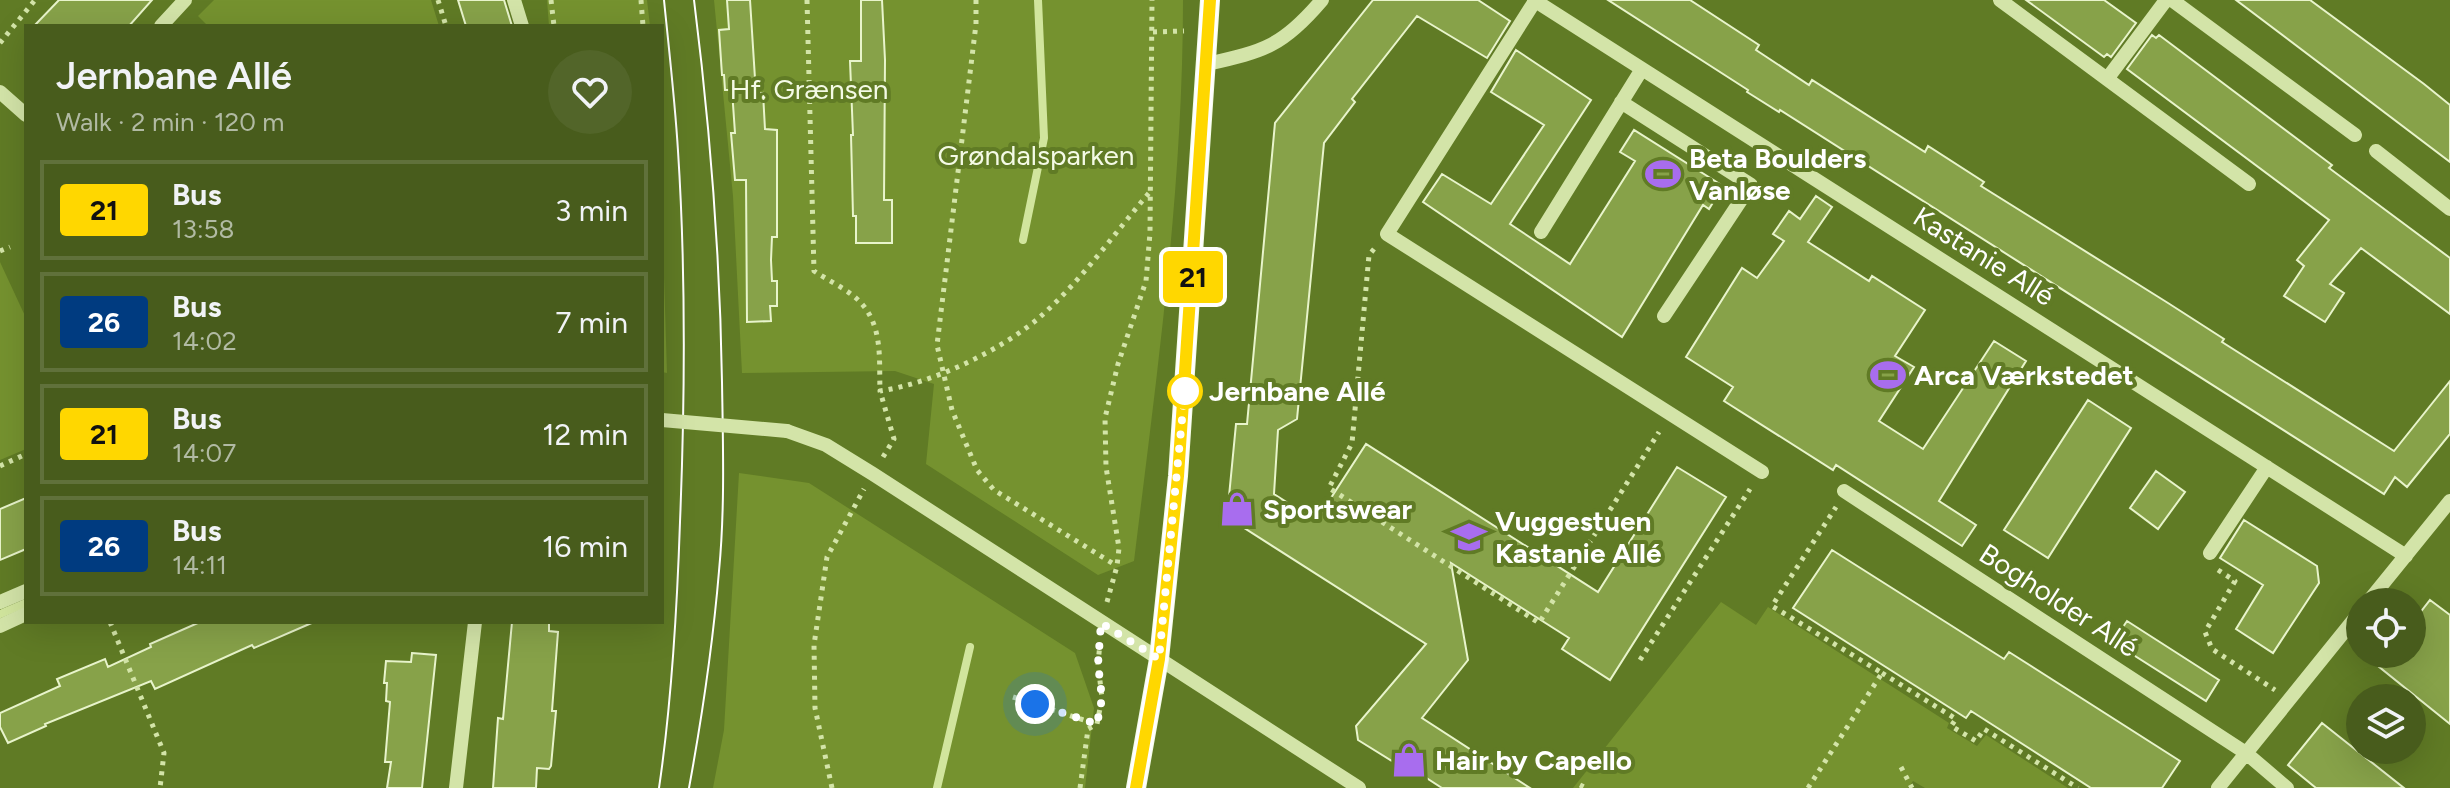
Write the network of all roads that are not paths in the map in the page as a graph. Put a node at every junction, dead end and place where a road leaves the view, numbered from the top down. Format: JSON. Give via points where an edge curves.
{"nodes":[{"id":1,"x":185,"y":0,"type":"edge"},
{"id":2,"x":514,"y":0,"type":"edge"},
{"id":3,"x":1210,"y":0,"type":"edge"},
{"id":4,"x":1322,"y":0,"type":"edge"},
{"id":5,"x":1534,"y":0,"type":"edge"},
{"id":6,"x":2000,"y":0,"type":"edge"},
{"id":7,"x":2166,"y":0,"type":"edge"},
{"id":8,"x":2172,"y":0,"type":"edge"},
{"id":9,"x":163,"y":24,"type":"edge"},
{"id":10,"x":521,"y":24,"type":"edge"},
{"id":11,"x":1207,"y":64,"type":"junction"},
{"id":12,"x":1642,"y":69,"type":"junction"},
{"id":13,"x":2107,"y":79,"type":"junction"},
{"id":14,"x":0,"y":92,"type":"edge"},
{"id":15,"x":1621,"y":102,"type":"junction"},
{"id":16,"x":24,"y":113,"type":"edge"},
{"id":17,"x":2355,"y":135,"type":"dead end"},
{"id":18,"x":2376,"y":151,"type":"dead end"},
{"id":19,"x":2249,"y":184,"type":"dead end"},
{"id":20,"x":2450,"y":209,"type":"edge"},
{"id":21,"x":1541,"y":232,"type":"dead end"},
{"id":22,"x":1664,"y":316,"type":"dead end"},
{"id":23,"x":664,"y":420,"type":"edge"},
{"id":24,"x":2267,"y":467,"type":"junction"},
{"id":25,"x":1762,"y":472,"type":"road end"},
{"id":26,"x":1844,"y":491,"type":"road end"},
{"id":27,"x":2450,"y":501,"type":"edge"},
{"id":28,"x":2210,"y":553,"type":"road end"},
{"id":29,"x":2406,"y":556,"type":"junction"},
{"id":30,"x":2380,"y":588,"type":"edge"},
{"id":31,"x":24,"y":592,"type":"edge"},
{"id":32,"x":0,"y":602,"type":"edge"},
{"id":33,"x":24,"y":615,"type":"edge"},
{"id":34,"x":475,"y":624,"type":"edge"},
{"id":35,"x":0,"y":626,"type":"edge"},
{"id":36,"x":2346,"y":629,"type":"edge"},
{"id":37,"x":1159,"y":659,"type":"junction"},
{"id":38,"x":2246,"y":753,"type":"junction"},
{"id":39,"x":456,"y":788,"type":"edge"},
{"id":40,"x":1136,"y":788,"type":"edge"},
{"id":41,"x":1359,"y":788,"type":"edge"},
{"id":42,"x":2218,"y":788,"type":"edge"},
{"id":43,"x":2287,"y":788,"type":"edge"}],
"edges":[{"from":1,"to":9,"type":"street"},
{"from":2,"to":10,"type":"street"},
{"from":3,"to":11,"type":"main road"},
{"from":4,"to":11,"type":"street","via":[[1298,29],[1264,50]]},
{"from":5,"to":12,"type":"street","name":"Kastanie Allé"},
{"from":5,"to":25,"type":"street","name":"Kastanie Allé","via":[[1387,234]]},
{"from":6,"to":13,"type":"street"},
{"from":7,"to":13,"type":"street"},
{"from":8,"to":17,"type":"street"},
{"from":11,"to":37,"type":"main road","via":[[1185,388]]},
{"from":12,"to":15,"type":"street"},
{"from":12,"to":24,"type":"street","name":"Kastanie Allé"},
{"from":13,"to":19,"type":"street"},
{"from":14,"to":16,"type":"street"},
{"from":15,"to":21,"type":"street"},
{"from":15,"to":22,"type":"street","via":[[1751,185]]},
{"from":18,"to":20,"type":"street"},
{"from":23,"to":37,"type":"street","bridge":true,"via":[[787,431],[826,445]]},
{"from":24,"to":28,"type":"street"},
{"from":24,"to":29,"type":"street","name":"Kastanie Allé"},
{"from":26,"to":38,"type":"street","name":"Bogholder Allé"},
{"from":27,"to":29,"type":"street"},
{"from":29,"to":30,"type":"street"},
{"from":31,"to":32,"type":"street"},
{"from":33,"to":35,"type":"street"},
{"from":34,"to":39,"type":"street"},
{"from":36,"to":38,"type":"street"},
{"from":37,"to":40,"type":"main road"},
{"from":37,"to":41,"type":"street"},
{"from":38,"to":42,"type":"street"},
{"from":38,"to":43,"type":"street","name":"Bogholder Allé"}]}
